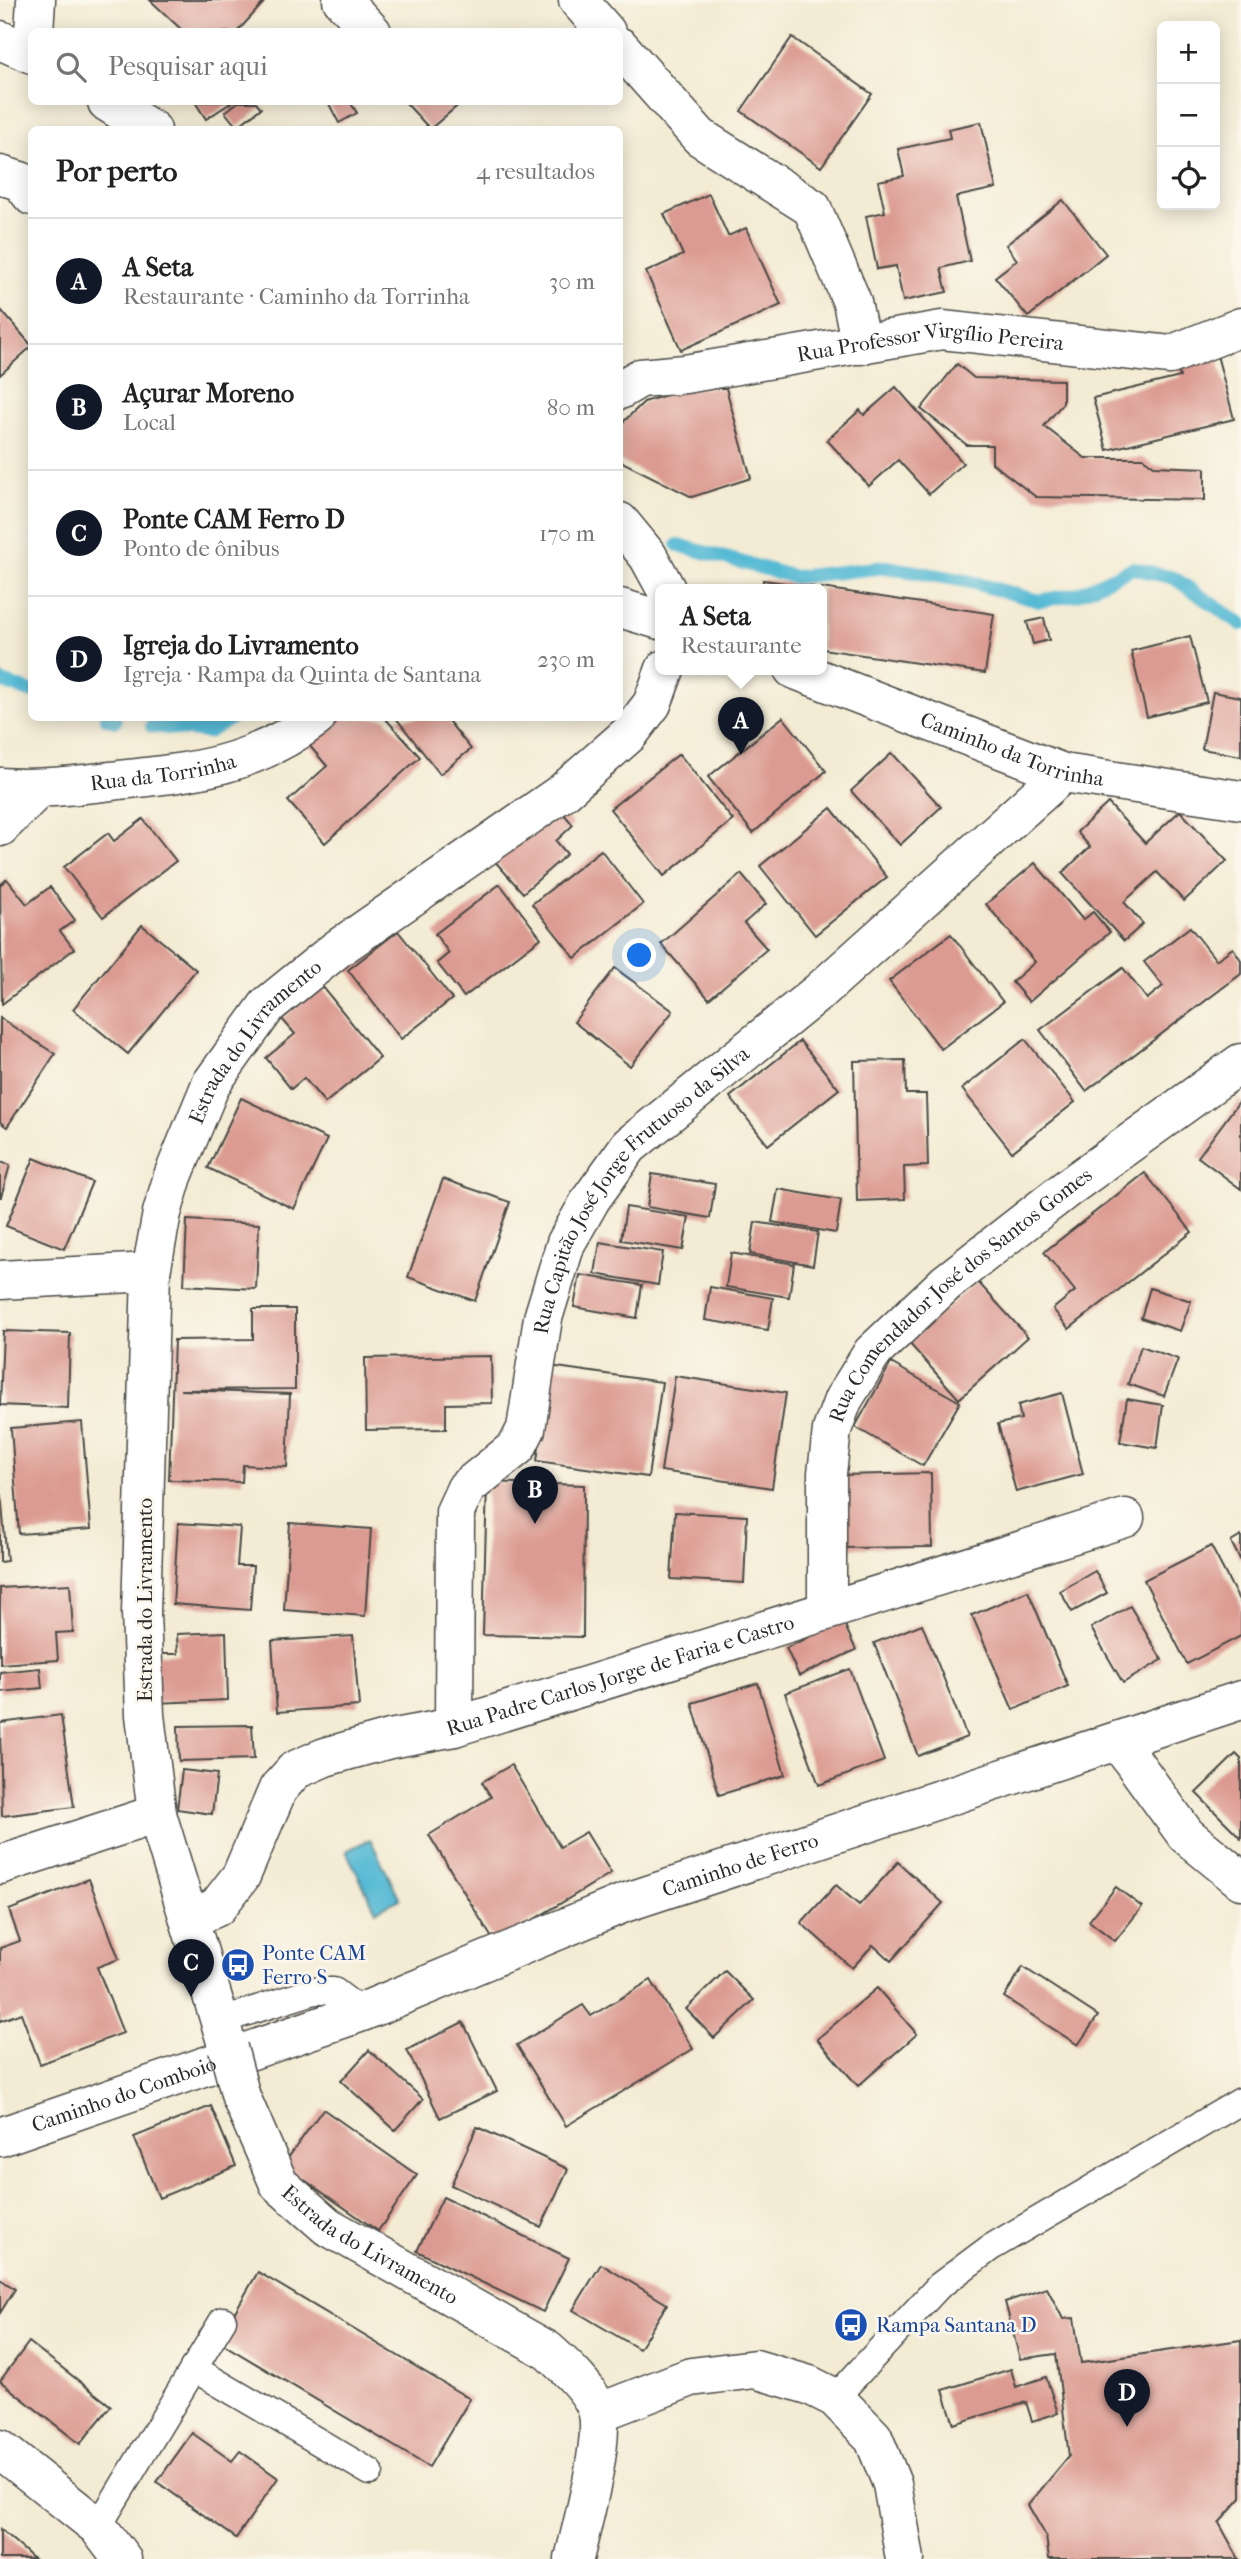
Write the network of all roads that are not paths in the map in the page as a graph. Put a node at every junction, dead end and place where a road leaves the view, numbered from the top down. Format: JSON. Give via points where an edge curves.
{"nodes":[{"id":1,"x":37,"y":0,"type":"edge"},
{"id":2,"x":342,"y":0,"type":"edge"},
{"id":3,"x":578,"y":0,"type":"edge"},
{"id":4,"x":34,"y":28,"type":"edge"},
{"id":5,"x":368,"y":28,"type":"edge"},
{"id":6,"x":602,"y":28,"type":"edge"},
{"id":7,"x":0,"y":40,"type":"edge"},
{"id":8,"x":623,"y":50,"type":"edge"},
{"id":9,"x":28,"y":52,"type":"edge"},
{"id":10,"x":112,"y":105,"type":"edge"},
{"id":11,"x":146,"y":126,"type":"edge"},
{"id":12,"x":0,"y":175,"type":"edge"},
{"id":13,"x":28,"y":191,"type":"edge"},
{"id":14,"x":1241,"y":327,"type":"edge"},
{"id":15,"x":861,"y":345,"type":"junction"},
{"id":16,"x":623,"y":388,"type":"edge"},
{"id":17,"x":623,"y":526,"type":"edge"},
{"id":18,"x":663,"y":584,"type":"edge"},
{"id":19,"x":623,"y":609,"type":"edge"},
{"id":20,"x":655,"y":618,"type":"edge"},
{"id":21,"x":663,"y":675,"type":"edge"},
{"id":22,"x":809,"y":675,"type":"edge"},
{"id":23,"x":312,"y":721,"type":"edge"},
{"id":24,"x":1063,"y":773,"type":"junction"},
{"id":25,"x":0,"y":787,"type":"edge"},
{"id":26,"x":37,"y":790,"type":"junction"},
{"id":27,"x":1241,"y":800,"type":"edge"},
{"id":28,"x":0,"y":827,"type":"edge"},
{"id":29,"x":1241,"y":1063,"type":"edge"},
{"id":30,"x":151,"y":1272,"type":"junction"},
{"id":31,"x":0,"y":1280,"type":"edge"},
{"id":32,"x":1125,"y":1518,"type":"dead end"},
{"id":33,"x":827,"y":1608,"type":"junction"},
{"id":34,"x":1241,"y":1700,"type":"edge"},
{"id":35,"x":454,"y":1727,"type":"junction"},
{"id":36,"x":1118,"y":1741,"type":"junction"},
{"id":37,"x":157,"y":1814,"type":"junction"},
{"id":38,"x":0,"y":1864,"type":"edge"},
{"id":39,"x":1241,"y":1880,"type":"edge"},
{"id":40,"x":190,"y":1919,"type":"junction"},
{"id":41,"x":233,"y":2041,"type":"junction"},
{"id":42,"x":1241,"y":2101,"type":"edge"},
{"id":43,"x":0,"y":2137,"type":"edge"},
{"id":44,"x":223,"y":2320,"type":"dead end"},
{"id":45,"x":193,"y":2368,"type":"junction"},
{"id":46,"x":835,"y":2398,"type":"junction"},
{"id":47,"x":598,"y":2413,"type":"junction"},
{"id":48,"x":0,"y":2449,"type":"edge"},
{"id":49,"x":370,"y":2472,"type":"dead end"},
{"id":50,"x":98,"y":2527,"type":"junction"},
{"id":51,"x":122,"y":2559,"type":"edge"},
{"id":52,"x":575,"y":2559,"type":"edge"},
{"id":53,"x":905,"y":2559,"type":"edge"}],
"edges":[{"from":1,"to":4,"type":"street"},
{"from":2,"to":5,"type":"street"},
{"from":3,"to":6,"type":"street"},
{"from":7,"to":9,"type":"street"},
{"from":8,"to":15,"type":"street","via":[[700,137],[813,208],[852,302]]},
{"from":10,"to":11,"type":"street"},
{"from":12,"to":13,"type":"street","via":[[20,181]]},
{"from":14,"to":15,"type":"street","name":"Rua Professor Virgílio Pereira","via":[[1170,355],[942,330]]},
{"from":15,"to":16,"type":"street","name":"Rua Professor Virgílio Pereira","via":[[640,378]]},
{"from":17,"to":18,"type":"street"},
{"from":19,"to":20,"type":"street"},
{"from":21,"to":30,"type":"street","name":"Estrada do Livramento","via":[[652,704],[629,734],[563,792],[337,949],[268,1005],[211,1084],[173,1176]]},
{"from":22,"to":24,"type":"street","name":"Caminho da Torrinha"},
{"from":23,"to":26,"type":"street","name":"Rua da Torrinha","via":[[287,740],[202,771]]},
{"from":24,"to":27,"type":"street","name":"Caminho da Torrinha"},
{"from":24,"to":35,"type":"street","name":"Rua Capitão José Jorge Frutuoso da Silva","via":[[820,990],[629,1146],[591,1199],[566,1242],[543,1318],[526,1429],[517,1447],[467,1488],[454,1512]]},
{"from":25,"to":26,"type":"street","name":"Rua da Torrinha"},
{"from":26,"to":28,"type":"street"},
{"from":29,"to":33,"type":"street","name":"Rua Comendador José dos Santos Gomes","via":[[946,1283],[872,1353],[843,1400],[832,1430],[827,1473]]},
{"from":30,"to":31,"type":"street"},
{"from":30,"to":37,"type":"street","name":"Estrada do Livramento","via":[[141,1614],[145,1715]]},
{"from":32,"to":33,"type":"street","name":"Rua Padre Carlos Jorge de Faria e Castro"},
{"from":33,"to":35,"type":"street","name":"Rua Padre Carlos Jorge de Faria e Castro"},
{"from":34,"to":36,"type":"street","name":"Caminho de Ferro"},
{"from":35,"to":40,"type":"street","name":"Rua Padre Carlos Jorge de Faria e Castro","via":[[325,1757],[295,1770],[278,1789],[241,1876],[218,1907]]},
{"from":36,"to":39,"type":"street","via":[[1186,1835]]},
{"from":36,"to":41,"type":"street","name":"Caminho de Ferro","via":[[624,1903],[362,2012]]},
{"from":37,"to":38,"type":"street"},
{"from":37,"to":40,"type":"street","name":"Estrada do Livramento"},
{"from":40,"to":41,"type":"street","name":"Estrada do Livramento"},
{"from":41,"to":43,"type":"street","name":"Caminho do Comboio"},
{"from":41,"to":47,"type":"street","name":"Estrada do Livramento","bridge":true,"via":[[241,2097],[279,2184],[327,2226],[547,2350],[573,2373]]},
{"from":42,"to":46,"type":"lane","via":[[990,2248],[939,2286]]},
{"from":44,"to":45,"type":"lane"},
{"from":45,"to":49,"type":"lane"},
{"from":45,"to":50,"type":"lane"},
{"from":46,"to":47,"type":"street","via":[[755,2369],[691,2377]]},
{"from":46,"to":53,"type":"street","via":[[873,2437],[892,2484]]},
{"from":47,"to":52,"type":"street","via":[[595,2462]]},
{"from":48,"to":50,"type":"street"},
{"from":50,"to":51,"type":"street"}]}
